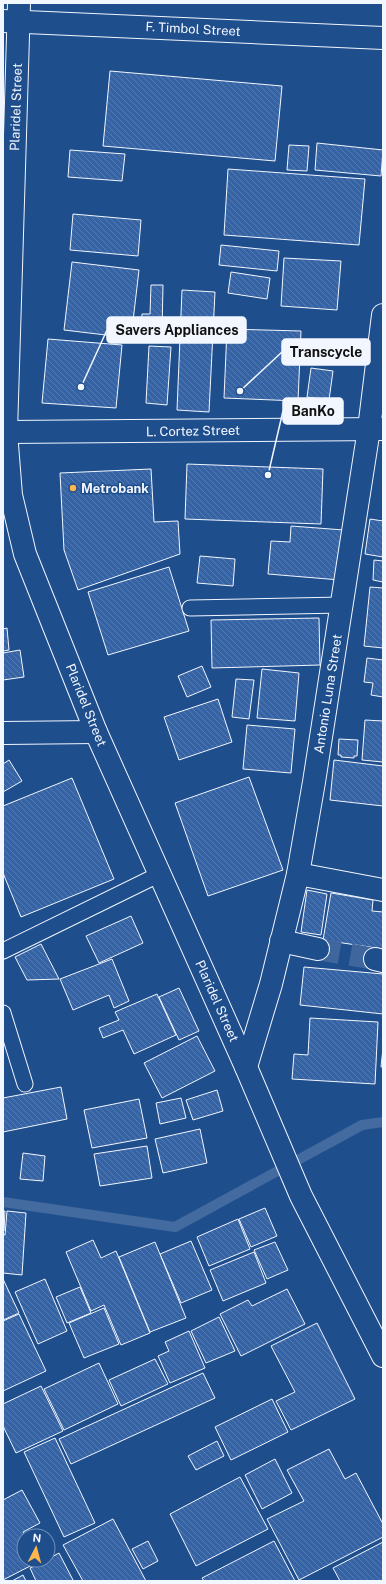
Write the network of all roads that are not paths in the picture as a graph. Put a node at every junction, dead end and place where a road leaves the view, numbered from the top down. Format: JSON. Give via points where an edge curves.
{"nodes":[{"id":1,"x":14,"y":15,"type":"edge"},
{"id":2,"x":383,"y":38,"type":"edge"},
{"id":3,"x":383,"y":315,"type":"edge"},
{"id":4,"x":376,"y":429,"type":"edge"},
{"id":5,"x":4,"y":432,"type":"edge"},
{"id":6,"x":342,"y":605,"type":"junction"},
{"id":7,"x":190,"y":608,"type":"dead end"},
{"id":8,"x":96,"y":732,"type":"junction"},
{"id":9,"x":3,"y":733,"type":"edge"},
{"id":10,"x":160,"y":874,"type":"junction"},
{"id":11,"x":298,"y":874,"type":"junction"},
{"id":12,"x":383,"y":890,"type":"edge"},
{"id":13,"x":281,"y":942,"type":"junction"},
{"id":14,"x":318,"y":949,"type":"tunnel mouth"},
{"id":15,"x":3,"y":951,"type":"edge"},
{"id":16,"x":3,"y":1014,"type":"edge"},
{"id":17,"x":246,"y":1067,"type":"junction"},
{"id":18,"x":25,"y":1084,"type":"dead end"},
{"id":19,"x":383,"y":1356,"type":"edge"}],
"edges":[{"from":1,"to":2,"type":"street","name":"F. Timbol Street"},
{"from":1,"to":5,"type":"street","name":"Plaridel Street"},
{"from":3,"to":4,"type":"street","name":"Antonio Luna Street"},
{"from":4,"to":5,"type":"street","name":"L. Cortez Street"},
{"from":4,"to":6,"type":"street","name":"Antonio Luna Street"},
{"from":5,"to":8,"type":"street","name":"Plaridel Street","via":[[11,495],[25,554]]},
{"from":6,"to":7,"type":"lane"},
{"from":6,"to":11,"type":"street","name":"Antonio Luna Street"},
{"from":8,"to":9,"type":"street"},
{"from":8,"to":10,"type":"street","name":"Plaridel Street"},
{"from":10,"to":15,"type":"lane"},
{"from":10,"to":17,"type":"street","name":"Plaridel Street"},
{"from":11,"to":12,"type":"street"},
{"from":11,"to":13,"type":"street","name":"Antonio Luna Street"},
{"from":13,"to":14,"type":"street"},
{"from":13,"to":17,"type":"street","name":"Antonio Luna Street"},
{"from":16,"to":18,"type":"lane"},
{"from":17,"to":19,"type":"street","name":"Plaridel Street","via":[[301,1196]]}]}
